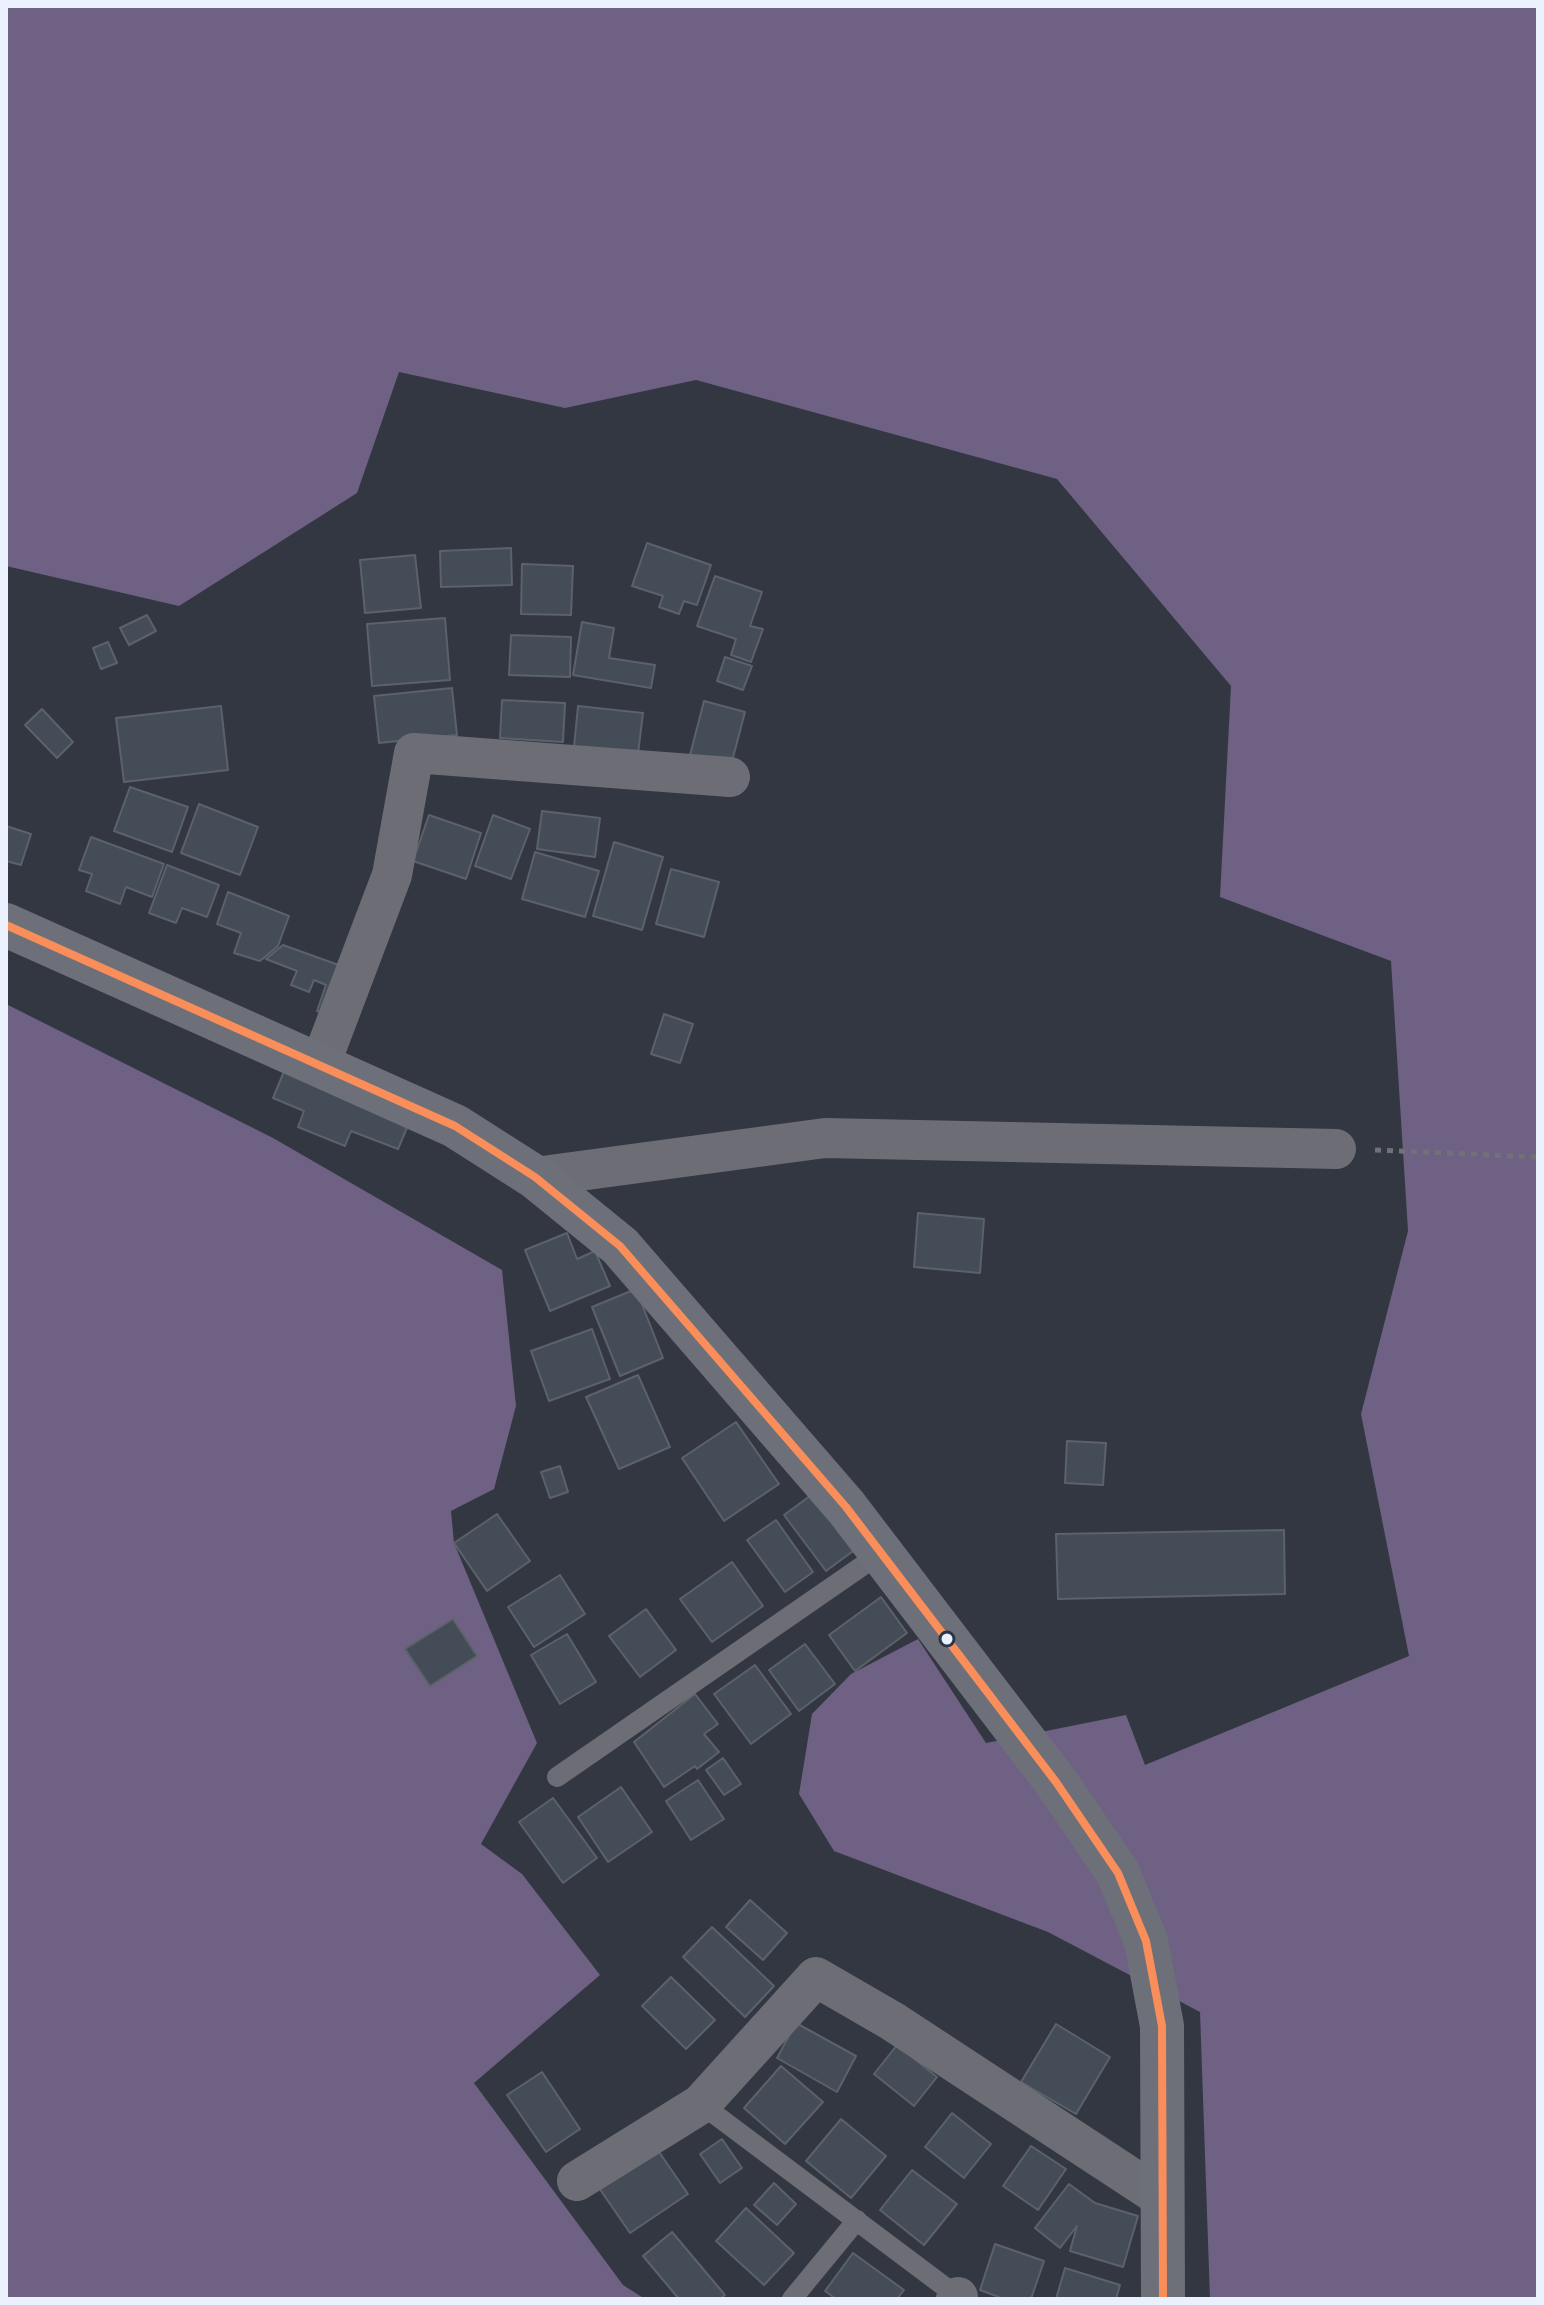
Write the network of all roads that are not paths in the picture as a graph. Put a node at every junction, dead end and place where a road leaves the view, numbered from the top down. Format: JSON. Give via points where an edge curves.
{"nodes":[{"id":1,"x":730,"y":777,"type":"dead end"},
{"id":2,"x":6,"y":925,"type":"edge"},
{"id":3,"x":320,"y":1065,"type":"junction"},
{"id":4,"x":1336,"y":1149,"type":"road end"},
{"id":5,"x":535,"y":1177,"type":"junction"},
{"id":6,"x":881,"y":1553,"type":"junction"},
{"id":7,"x":557,"y":1777,"type":"dead end"},
{"id":8,"x":701,"y":2104,"type":"junction"},
{"id":9,"x":577,"y":2181,"type":"dead end"},
{"id":10,"x":1162,"y":2198,"type":"junction"},
{"id":11,"x":857,"y":2220,"type":"junction"},
{"id":12,"x":958,"y":2298,"type":"edge"},
{"id":13,"x":792,"y":2299,"type":"edge"},
{"id":14,"x":1163,"y":2299,"type":"edge"}],
"edges":[{"from":1,"to":3,"type":"street","via":[[414,753],[392,875]]},
{"from":2,"to":3,"type":"street"},
{"from":3,"to":5,"type":"street","via":[[455,1126]]},
{"from":4,"to":5,"type":"street","via":[[825,1138]]},
{"from":5,"to":6,"type":"street","via":[[620,1246]]},
{"from":6,"to":7,"type":"lane"},
{"from":6,"to":10,"type":"street","via":[[1056,1782],[1118,1873],[1146,1941],[1162,2026]]},
{"from":8,"to":9,"type":"street"},
{"from":8,"to":10,"type":"street","via":[[816,1977]]},
{"from":8,"to":11,"type":"lane"},
{"from":10,"to":14,"type":"street"},
{"from":11,"to":12,"type":"lane"},
{"from":11,"to":13,"type":"lane"}]}
